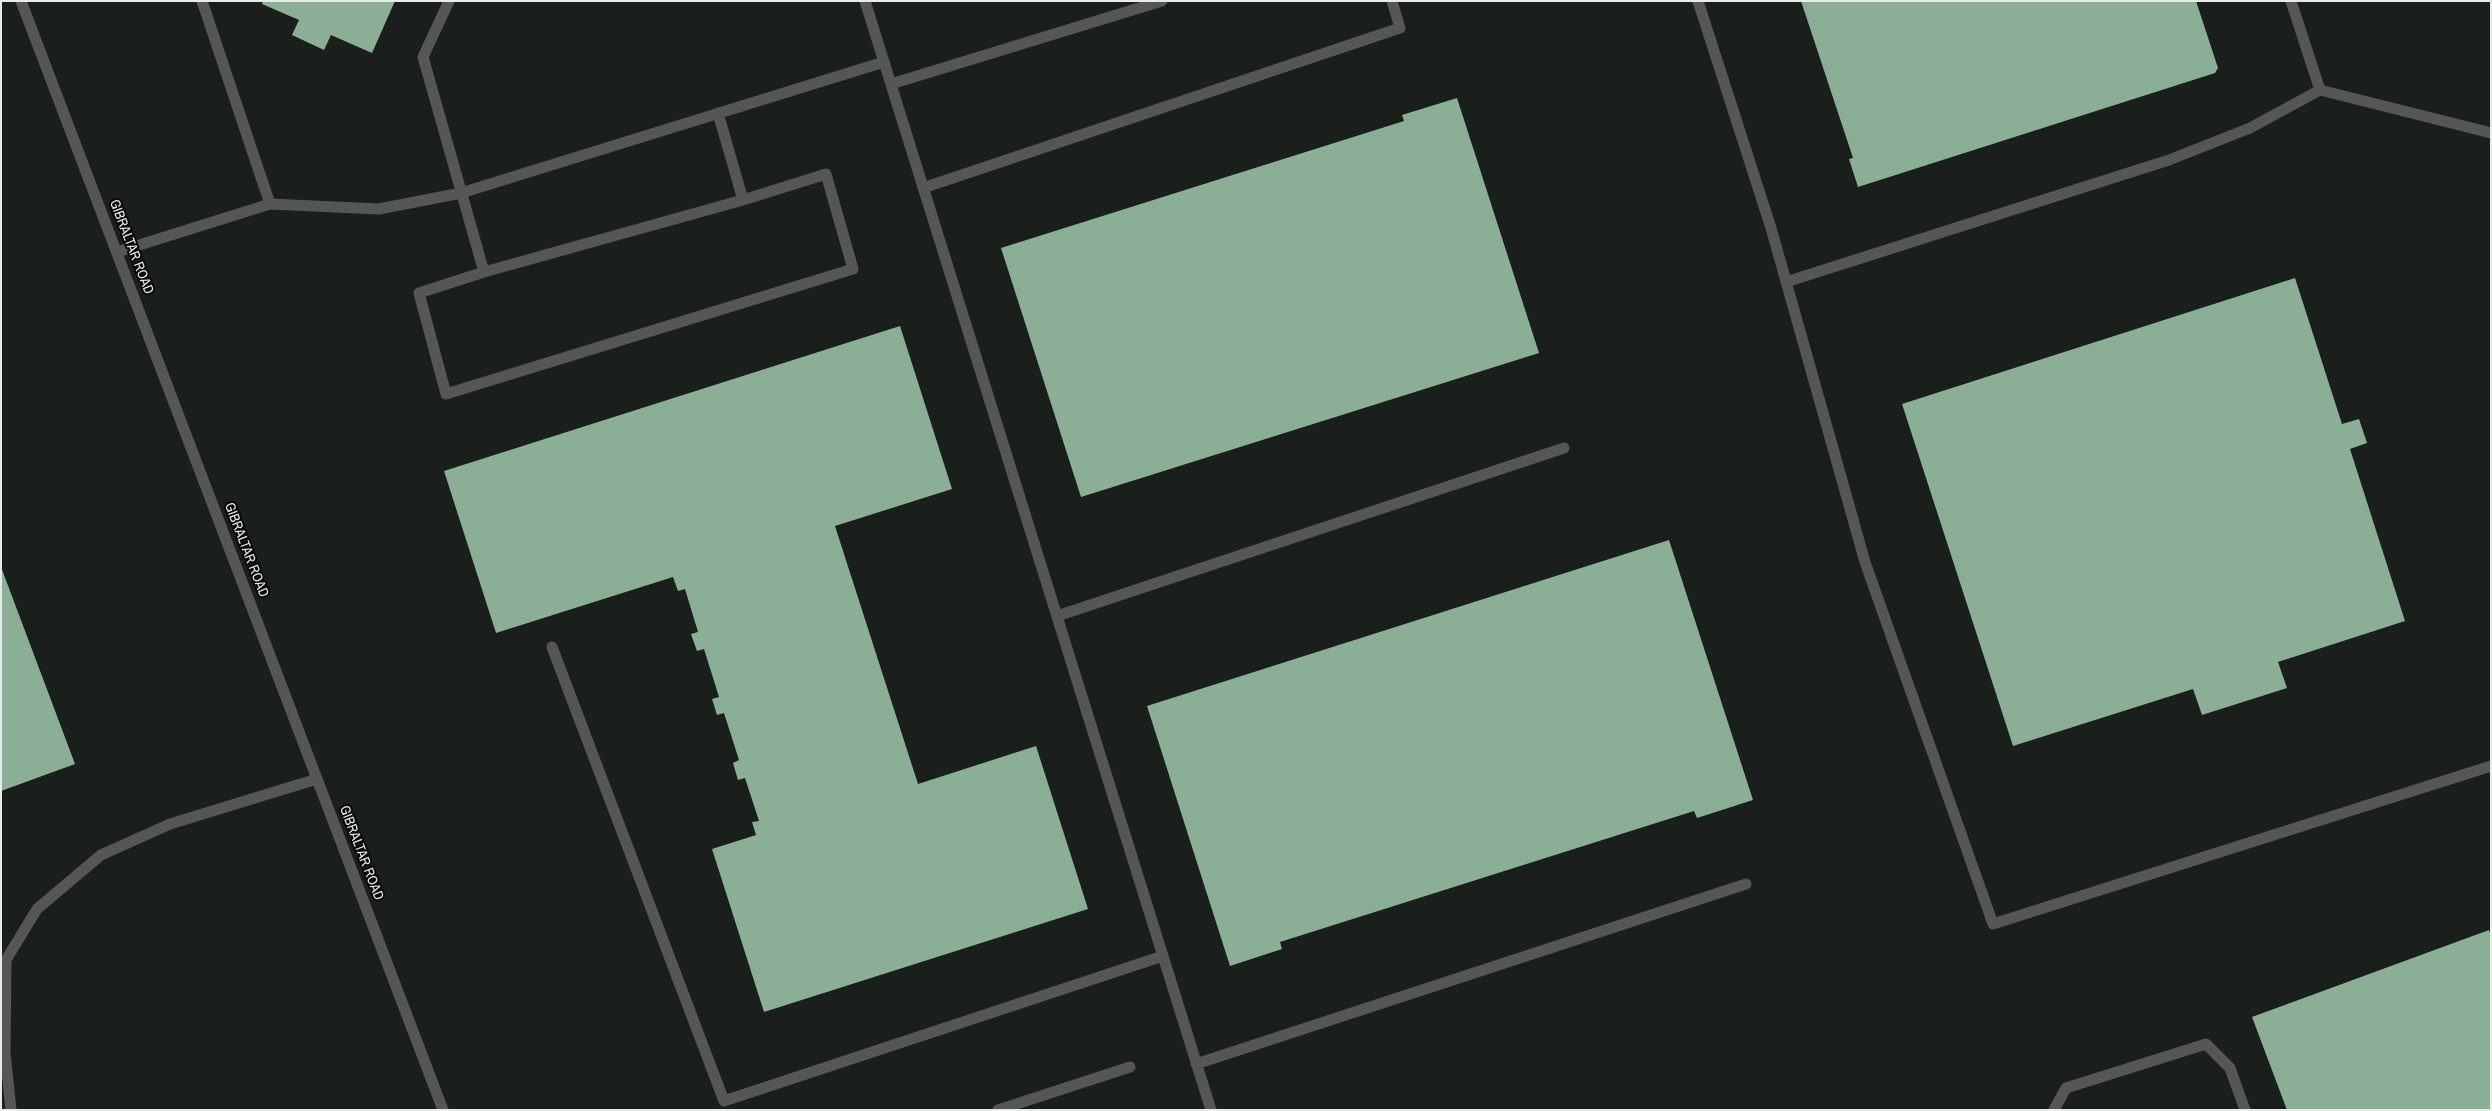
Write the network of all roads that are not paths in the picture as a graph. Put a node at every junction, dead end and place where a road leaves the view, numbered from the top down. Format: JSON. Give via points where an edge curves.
{"nodes":[{"id":1,"x":21,"y":1,"type":"edge"},
{"id":2,"x":202,"y":1,"type":"edge"},
{"id":3,"x":449,"y":1,"type":"edge"},
{"id":4,"x":865,"y":1,"type":"edge"},
{"id":5,"x":1162,"y":1,"type":"edge"},
{"id":6,"x":1392,"y":1,"type":"edge"},
{"id":7,"x":1698,"y":1,"type":"edge"},
{"id":8,"x":2291,"y":1,"type":"edge"},
{"id":9,"x":884,"y":62,"type":"junction"},
{"id":10,"x":891,"y":84,"type":"junction"},
{"id":11,"x":2320,"y":90,"type":"junction"},
{"id":12,"x":718,"y":113,"type":"junction"},
{"id":13,"x":2491,"y":132,"type":"edge"},
{"id":14,"x":923,"y":188,"type":"junction"},
{"id":15,"x":461,"y":193,"type":"junction"},
{"id":16,"x":743,"y":200,"type":"junction"},
{"id":17,"x":270,"y":204,"type":"junction"},
{"id":18,"x":117,"y":252,"type":"junction"},
{"id":19,"x":484,"y":272,"type":"junction"},
{"id":20,"x":1786,"y":282,"type":"junction"},
{"id":21,"x":1564,"y":448,"type":"dead end"},
{"id":22,"x":1057,"y":616,"type":"junction"},
{"id":23,"x":552,"y":647,"type":"dead end"},
{"id":24,"x":2491,"y":766,"type":"edge"},
{"id":25,"x":317,"y":779,"type":"junction"},
{"id":26,"x":1746,"y":884,"type":"dead end"},
{"id":27,"x":1163,"y":956,"type":"junction"},
{"id":28,"x":3,"y":961,"type":"edge"},
{"id":29,"x":3,"y":1053,"type":"edge"},
{"id":30,"x":1196,"y":1064,"type":"junction"},
{"id":31,"x":1130,"y":1067,"type":"dead end"},
{"id":32,"x":11,"y":1110,"type":"edge"},
{"id":33,"x":443,"y":1110,"type":"edge"},
{"id":34,"x":998,"y":1110,"type":"edge"},
{"id":35,"x":1211,"y":1110,"type":"edge"},
{"id":36,"x":2054,"y":1110,"type":"edge"},
{"id":37,"x":2245,"y":1110,"type":"edge"}],
"edges":[{"from":1,"to":18,"type":"street","name":"GIBRALTAR ROAD"},
{"from":2,"to":17,"type":"street"},
{"from":3,"to":15,"type":"street","via":[[423,57]]},
{"from":4,"to":9,"type":"street"},
{"from":5,"to":10,"type":"street"},
{"from":6,"to":14,"type":"street","via":[[1400,28]]},
{"from":7,"to":20,"type":"street"},
{"from":8,"to":11,"type":"street"},
{"from":9,"to":10,"type":"street"},
{"from":9,"to":12,"type":"street"},
{"from":10,"to":14,"type":"street"},
{"from":11,"to":13,"type":"street"},
{"from":11,"to":20,"type":"street","via":[[2250,128],[2170,160]]},
{"from":12,"to":15,"type":"street"},
{"from":12,"to":16,"type":"street"},
{"from":14,"to":22,"type":"street"},
{"from":15,"to":17,"type":"street","via":[[379,209]]},
{"from":15,"to":19,"type":"street"},
{"from":16,"to":19,"type":"street"},
{"from":16,"to":19,"type":"street","via":[[826,174],[853,269],[446,394],[419,293]]},
{"from":17,"to":18,"type":"street"},
{"from":18,"to":25,"type":"street","name":"GIBRALTAR ROAD"},
{"from":20,"to":24,"type":"street","via":[[1865,562],[1993,924]]},
{"from":21,"to":22,"type":"street"},
{"from":22,"to":27,"type":"street"},
{"from":23,"to":27,"type":"street","via":[[724,1102]]},
{"from":25,"to":28,"type":"street","via":[[170,824],[101,855],[37,909]]},
{"from":25,"to":33,"type":"street","name":"GIBRALTAR ROAD"},
{"from":26,"to":30,"type":"street"},
{"from":27,"to":30,"type":"street"},
{"from":28,"to":29,"type":"street"},
{"from":29,"to":32,"type":"street"},
{"from":30,"to":35,"type":"street"},
{"from":31,"to":34,"type":"street"},
{"from":36,"to":37,"type":"street","via":[[2066,1088],[2206,1044],[2230,1068]]}]}
